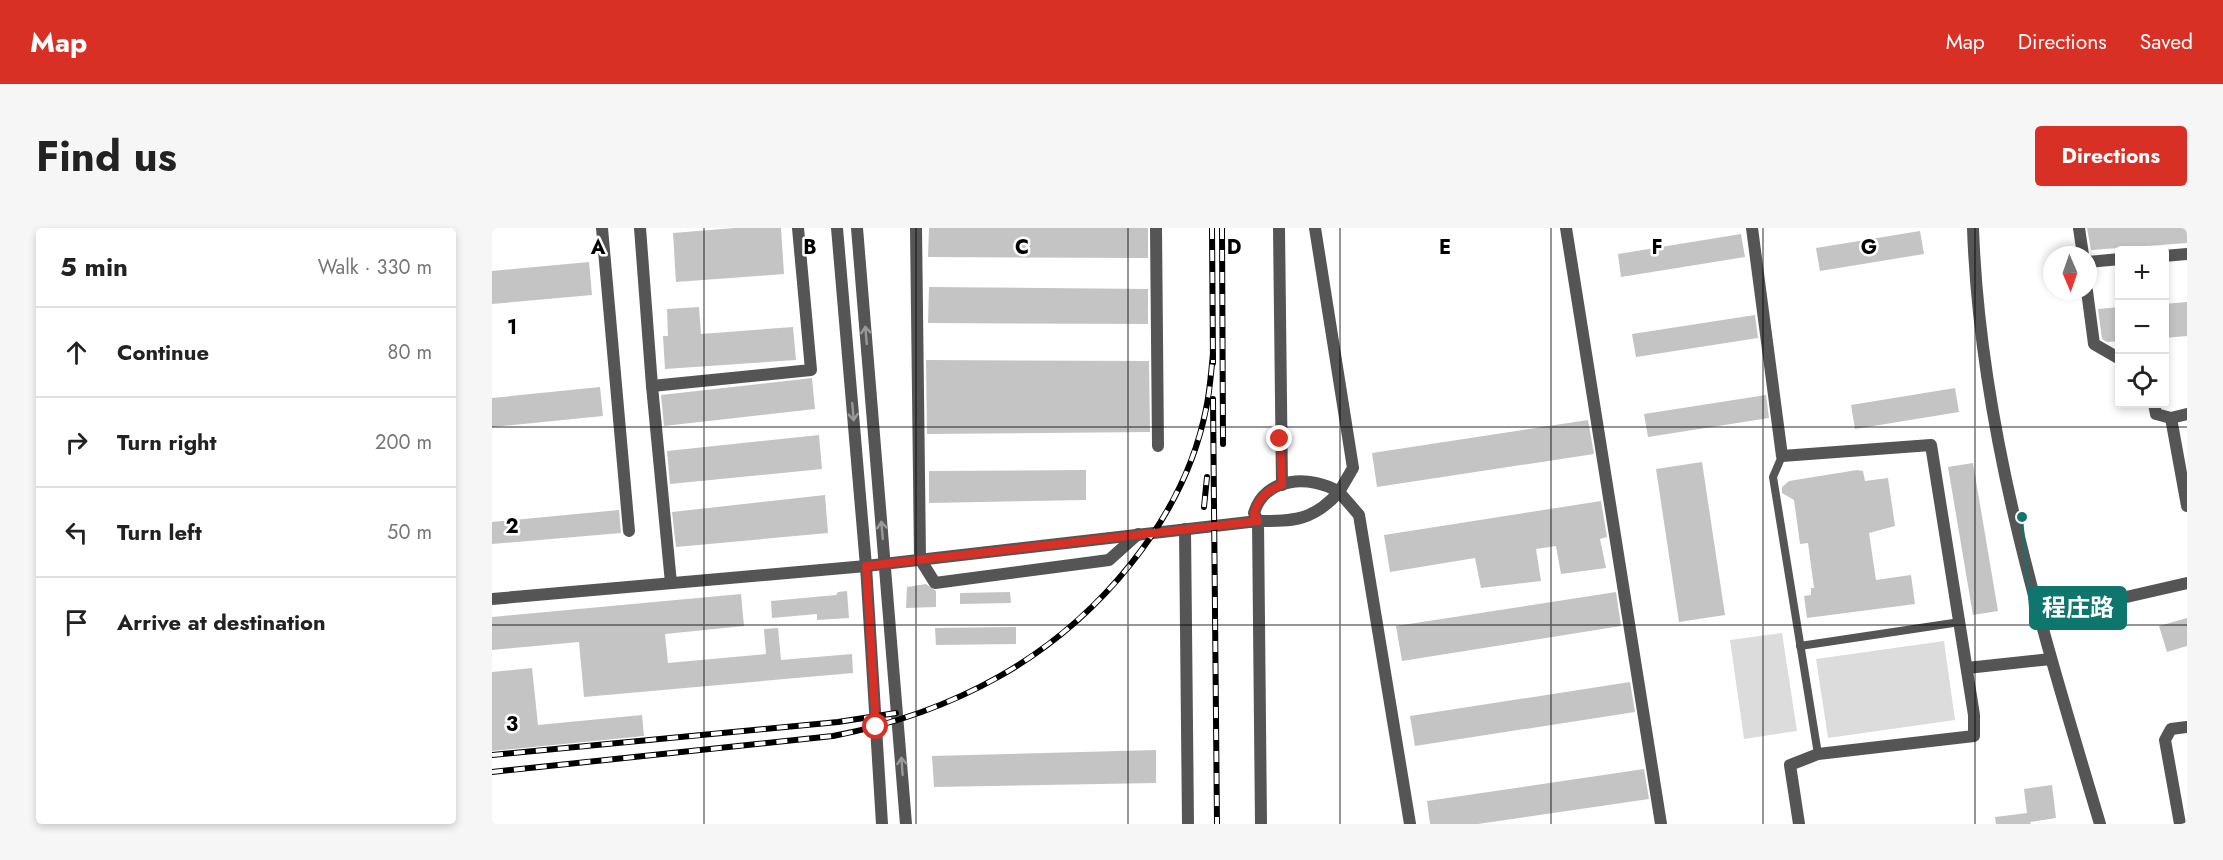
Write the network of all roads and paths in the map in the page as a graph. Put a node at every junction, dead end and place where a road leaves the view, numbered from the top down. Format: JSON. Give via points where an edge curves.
{"nodes":[{"id":1,"x":602,"y":228,"type":"edge"},
{"id":2,"x":640,"y":228,"type":"edge"},
{"id":3,"x":798,"y":228,"type":"edge"},
{"id":4,"x":837,"y":228,"type":"edge"},
{"id":5,"x":857,"y":228,"type":"edge"},
{"id":6,"x":916,"y":228,"type":"edge"},
{"id":7,"x":1156,"y":228,"type":"edge"},
{"id":8,"x":1279,"y":228,"type":"edge"},
{"id":9,"x":1315,"y":228,"type":"edge"},
{"id":10,"x":1566,"y":228,"type":"edge"},
{"id":11,"x":1752,"y":228,"type":"edge"},
{"id":12,"x":1973,"y":228,"type":"edge"},
{"id":13,"x":2079,"y":228,"type":"edge"},
{"id":14,"x":2082,"y":246,"type":"edge"},
{"id":15,"x":2187,"y":254,"type":"edge"},
{"id":16,"x":2169,"y":256,"type":"edge"},
{"id":17,"x":2115,"y":259,"type":"edge"},
{"id":18,"x":2097,"y":261,"type":"edge"},
{"id":19,"x":2088,"y":300,"type":"edge"},
{"id":20,"x":2115,"y":356,"type":"edge"},
{"id":21,"x":652,"y":386,"type":"junction"},
{"id":22,"x":2155,"y":408,"type":"edge"},
{"id":23,"x":2187,"y":414,"type":"edge"},
{"id":24,"x":2171,"y":418,"type":"junction"},
{"id":25,"x":1158,"y":446,"type":"dead end"},
{"id":26,"x":1782,"y":456,"type":"junction"},
{"id":27,"x":1282,"y":485,"type":"junction"},
{"id":28,"x":1339,"y":492,"type":"junction"},
{"id":29,"x":2187,"y":506,"type":"edge"},
{"id":30,"x":1258,"y":521,"type":"junction"},
{"id":31,"x":1185,"y":529,"type":"junction"},
{"id":32,"x":629,"y":531,"type":"dead end"},
{"id":33,"x":1138,"y":534,"type":"junction"},
{"id":34,"x":920,"y":559,"type":"junction"},
{"id":35,"x":884,"y":563,"type":"junction"},
{"id":36,"x":866,"y":566,"type":"junction"},
{"id":37,"x":671,"y":583,"type":"junction"},
{"id":38,"x":2187,"y":583,"type":"edge"},
{"id":39,"x":492,"y":598,"type":"edge"},
{"id":40,"x":2039,"y":617,"type":"junction"},
{"id":41,"x":1960,"y":622,"type":"junction"},
{"id":42,"x":1800,"y":646,"type":"junction"},
{"id":43,"x":2051,"y":659,"type":"junction"},
{"id":44,"x":1967,"y":668,"type":"junction"},
{"id":45,"x":2187,"y":727,"type":"edge"},
{"id":46,"x":1818,"y":754,"type":"junction"},
{"id":47,"x":882,"y":824,"type":"edge"},
{"id":48,"x":906,"y":824,"type":"edge"},
{"id":49,"x":1188,"y":824,"type":"edge"},
{"id":50,"x":1261,"y":824,"type":"edge"},
{"id":51,"x":1410,"y":824,"type":"edge"},
{"id":52,"x":1661,"y":824,"type":"edge"},
{"id":53,"x":1799,"y":824,"type":"edge"},
{"id":54,"x":2100,"y":824,"type":"edge"},
{"id":55,"x":2180,"y":824,"type":"edge"}],
"edges":[{"from":1,"to":32,"type":"street"},
{"from":2,"to":21,"type":"street"},
{"from":3,"to":21,"type":"street","via":[[811,370]]},
{"from":4,"to":36,"type":"street","one_way":true},
{"from":35,"to":5,"type":"street","one_way":true},
{"from":6,"to":34,"type":"street"},
{"from":7,"to":25,"type":"street"},
{"from":8,"to":27,"type":"street"},
{"from":9,"to":28,"type":"street","via":[[1353,468]]},
{"from":10,"to":52,"type":"street"},
{"from":11,"to":26,"type":"street"},
{"from":12,"to":40,"type":"street","via":[[1984,366],[2014,521]]},
{"from":13,"to":14,"type":"street"},
{"from":15,"to":16,"type":"street"},
{"from":17,"to":18,"type":"street"},
{"from":19,"to":20,"type":"street","via":[[2094,344]]},
{"from":21,"to":37,"type":"street"},
{"from":22,"to":24,"type":"street","via":[[2156,414]]},
{"from":23,"to":24,"type":"street"},
{"from":24,"to":29,"type":"street"},
{"from":26,"to":41,"type":"street","via":[[1931,445]]},
{"from":26,"to":42,"type":"lane","via":[[1773,477]]},
{"from":27,"to":28,"type":"street","via":[[1297,480],[1325,484]]},
{"from":27,"to":30,"type":"street","via":[[1272,488],[1257,502],[1254,513]]},
{"from":28,"to":30,"type":"street","via":[[1326,507],[1309,516],[1292,521]]},
{"from":28,"to":51,"type":"street","via":[[1359,515]]},
{"from":30,"to":31,"type":"street"},
{"from":30,"to":50,"type":"street"},
{"from":31,"to":33,"type":"street"},
{"from":31,"to":49,"type":"street"},
{"from":33,"to":34,"type":"street"},
{"from":33,"to":34,"type":"street","via":[[1109,560],[935,583]]},
{"from":34,"to":35,"type":"street"},
{"from":35,"to":36,"type":"street"},
{"from":48,"to":35,"type":"street","one_way":true},
{"from":36,"to":37,"type":"street"},
{"from":36,"to":47,"type":"street"},
{"from":37,"to":39,"type":"street"},
{"from":38,"to":40,"type":"street"},
{"from":40,"to":43,"type":"street"},
{"from":41,"to":42,"type":"lane"},
{"from":41,"to":44,"type":"street"},
{"from":42,"to":46,"type":"lane"},
{"from":43,"to":44,"type":"street"},
{"from":43,"to":54,"type":"street"},
{"from":44,"to":46,"type":"street","via":[[1974,736]]},
{"from":45,"to":55,"type":"street","via":[[2171,729],[2164,740]]},
{"from":46,"to":53,"type":"street","via":[[1790,765]]}]}
